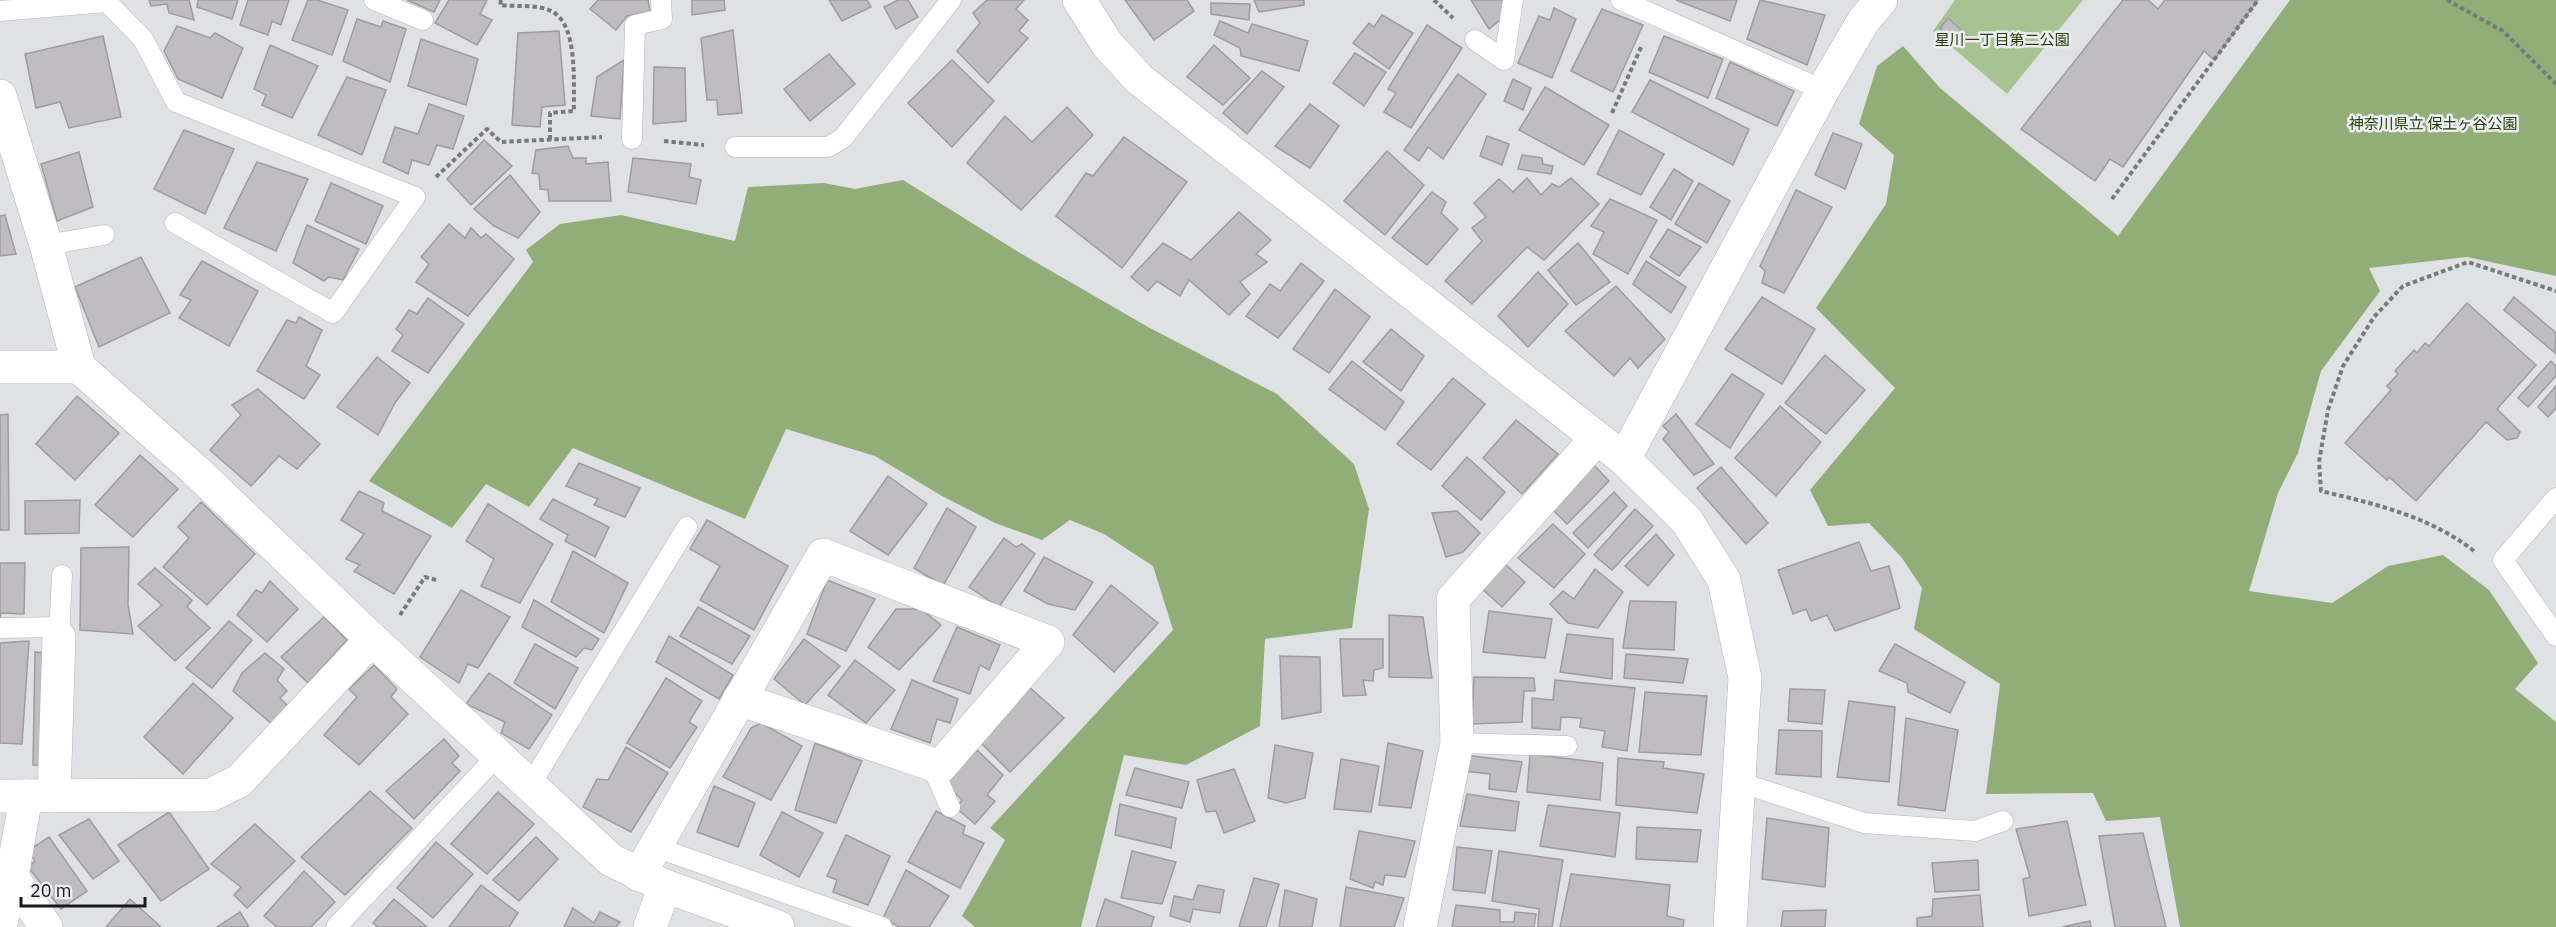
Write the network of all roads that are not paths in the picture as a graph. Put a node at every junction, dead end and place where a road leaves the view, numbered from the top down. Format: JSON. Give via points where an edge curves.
{"nodes":[{"id":1,"x":374,"y":0,"type":"edge"},
{"id":2,"x":660,"y":0,"type":"edge"},
{"id":3,"x":951,"y":0,"type":"edge"},
{"id":4,"x":1079,"y":0,"type":"edge"},
{"id":5,"x":1513,"y":0,"type":"edge"},
{"id":6,"x":1621,"y":0,"type":"edge"},
{"id":7,"x":1881,"y":0,"type":"edge"},
{"id":8,"x":0,"y":11,"type":"edge"},
{"id":9,"x":423,"y":20,"type":"dead end"},
{"id":10,"x":1475,"y":40,"type":"dead end"},
{"id":11,"x":1823,"y":90,"type":"junction"},
{"id":12,"x":0,"y":96,"type":"edge"},
{"id":13,"x":632,"y":139,"type":"road end"},
{"id":14,"x":735,"y":147,"type":"road end"},
{"id":15,"x":175,"y":223,"type":"dead end"},
{"id":16,"x":104,"y":235,"type":"dead end"},
{"id":17,"x":46,"y":245,"type":"junction"},
{"id":18,"x":0,"y":367,"type":"edge"},
{"id":19,"x":79,"y":367,"type":"junction"},
{"id":20,"x":1597,"y":438,"type":"junction"},
{"id":21,"x":1624,"y":459,"type":"junction"},
{"id":22,"x":2556,"y":498,"type":"edge"},
{"id":23,"x":687,"y":527,"type":"dead end"},
{"id":24,"x":62,"y":575,"type":"dead end"},
{"id":25,"x":0,"y":628,"type":"edge"},
{"id":26,"x":60,"y":632,"type":"junction"},
{"id":27,"x":2556,"y":636,"type":"edge"},
{"id":28,"x":375,"y":642,"type":"junction"},
{"id":29,"x":740,"y":699,"type":"junction"},
{"id":30,"x":1457,"y":743,"type":"junction"},
{"id":31,"x":1567,"y":746,"type":"dead end"},
{"id":32,"x":499,"y":754,"type":"junction"},
{"id":33,"x":931,"y":764,"type":"junction"},
{"id":34,"x":1739,"y":782,"type":"junction"},
{"id":35,"x":531,"y":784,"type":"junction"},
{"id":36,"x":26,"y":796,"type":"edge"},
{"id":37,"x":950,"y":807,"type":"dead end"},
{"id":38,"x":2003,"y":821,"type":"dead end"},
{"id":39,"x":653,"y":869,"type":"junction"},
{"id":40,"x":12,"y":877,"type":"junction"},
{"id":41,"x":349,"y":923,"type":"edge"},
{"id":42,"x":0,"y":927,"type":"edge"},
{"id":43,"x":46,"y":927,"type":"edge"},
{"id":44,"x":650,"y":927,"type":"edge"},
{"id":45,"x":778,"y":927,"type":"edge"},
{"id":46,"x":882,"y":927,"type":"edge"},
{"id":47,"x":1420,"y":927,"type":"edge"},
{"id":48,"x":1730,"y":927,"type":"edge"}],
"edges":[{"from":1,"to":9,"type":"lane"},
{"from":2,"to":13,"type":"lane","via":[[662,19],[635,25]]},
{"from":3,"to":14,"type":"lane","via":[[843,138],[828,147]]},
{"from":4,"to":20,"type":"street","via":[[1107,44],[1139,79]]},
{"from":5,"to":10,"type":"lane","via":[[1504,60]]},
{"from":6,"to":11,"type":"lane"},
{"from":7,"to":11,"type":"street","via":[[1864,20]]},
{"from":8,"to":15,"type":"lane","via":[[107,2],[143,39],[176,102],[414,197],[333,313]]},
{"from":11,"to":21,"type":"street"},
{"from":12,"to":17,"type":"street"},
{"from":16,"to":17,"type":"lane"},
{"from":17,"to":19,"type":"street"},
{"from":18,"to":19,"type":"street"},
{"from":19,"to":28,"type":"street","via":[[195,470]]},
{"from":20,"to":21,"type":"street"},
{"from":20,"to":30,"type":"street","via":[[1453,599]]},
{"from":21,"to":34,"type":"street","via":[[1687,521],[1724,580],[1745,678]]},
{"from":22,"to":27,"type":"lane","via":[[2503,560]]},
{"from":23,"to":35,"type":"lane"},
{"from":24,"to":26,"type":"lane"},
{"from":25,"to":26,"type":"lane"},
{"from":26,"to":36,"type":"street"},
{"from":28,"to":32,"type":"street"},
{"from":28,"to":36,"type":"street","via":[[238,781],[211,795]]},
{"from":29,"to":33,"type":"street"},
{"from":29,"to":33,"type":"street","via":[[823,555],[1048,642],[940,767]]},
{"from":29,"to":39,"type":"street"},
{"from":30,"to":31,"type":"lane"},
{"from":30,"to":47,"type":"street"},
{"from":32,"to":35,"type":"street"},
{"from":32,"to":41,"type":"lane"},
{"from":33,"to":37,"type":"lane"},
{"from":34,"to":38,"type":"lane","via":[[1864,823],[1975,831]]},
{"from":34,"to":48,"type":"street"},
{"from":35,"to":39,"type":"street","via":[[612,860]]},
{"from":36,"to":40,"type":"street"},
{"from":39,"to":44,"type":"street"},
{"from":39,"to":45,"type":"street"},
{"from":39,"to":46,"type":"lane"},
{"from":40,"to":42,"type":"street"},
{"from":40,"to":43,"type":"street"}]}
